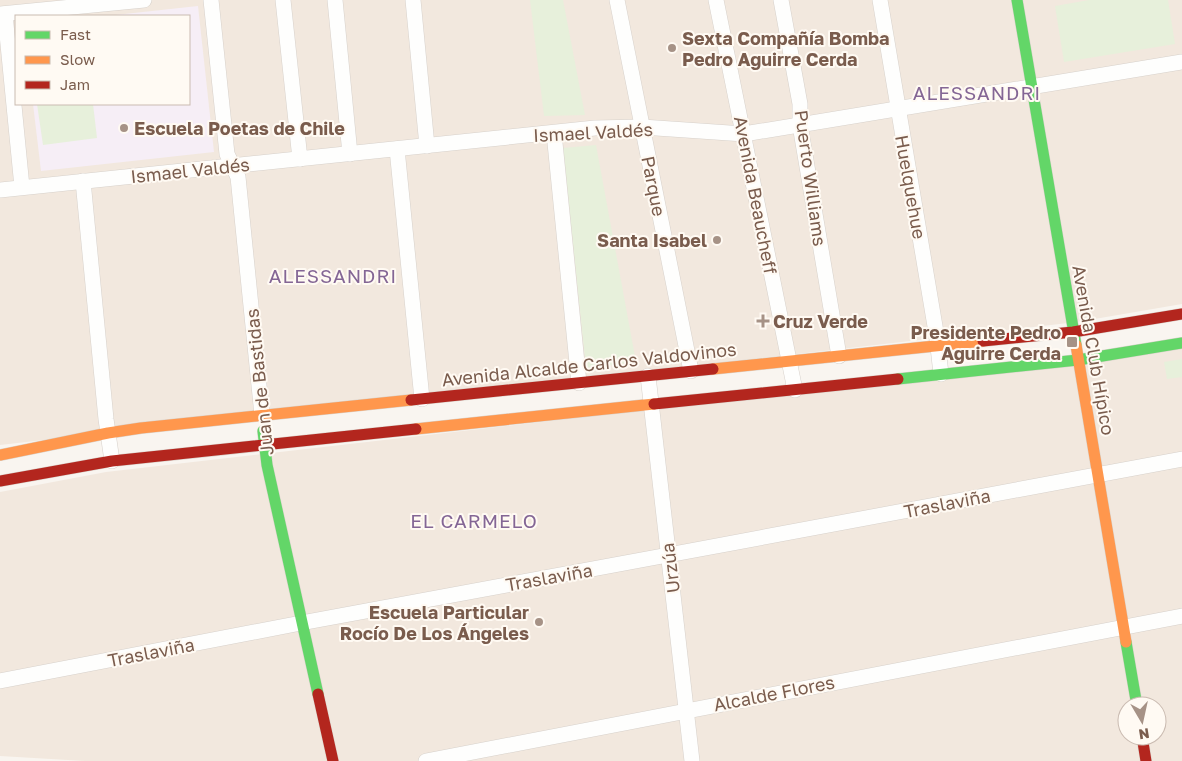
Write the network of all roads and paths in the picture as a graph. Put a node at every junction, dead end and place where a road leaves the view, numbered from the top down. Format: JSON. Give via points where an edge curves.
{"nodes":[{"id":1,"x":144,"y":0,"type":"edge"},
{"id":2,"x":211,"y":0,"type":"edge"},
{"id":3,"x":283,"y":0,"type":"edge"},
{"id":4,"x":335,"y":0,"type":"edge"},
{"id":5,"x":413,"y":0,"type":"edge"},
{"id":6,"x":617,"y":0,"type":"edge"},
{"id":7,"x":716,"y":0,"type":"edge"},
{"id":8,"x":781,"y":0,"type":"edge"},
{"id":9,"x":880,"y":0,"type":"edge"},
{"id":10,"x":1017,"y":0,"type":"edge"},
{"id":11,"x":2,"y":14,"type":"edge"},
{"id":12,"x":1182,"y":62,"type":"edge"},
{"id":13,"x":1031,"y":86,"type":"junction"},
{"id":14,"x":898,"y":109,"type":"junction"},
{"id":15,"x":800,"y":125,"type":"junction"},
{"id":16,"x":642,"y":127,"type":"junction"},
{"id":17,"x":554,"y":133,"type":"junction"},
{"id":18,"x":744,"y":134,"type":"junction"},
{"id":19,"x":427,"y":146,"type":"junction"},
{"id":20,"x":397,"y":149,"type":"junction"},
{"id":21,"x":350,"y":154,"type":"junction"},
{"id":22,"x":300,"y":159,"type":"junction"},
{"id":23,"x":233,"y":166,"type":"junction"},
{"id":24,"x":83,"y":181,"type":"junction"},
{"id":25,"x":22,"y":187,"type":"junction"},
{"id":26,"x":0,"y":190,"type":"edge"},
{"id":27,"x":1180,"y":315,"type":"edge"},
{"id":28,"x":1073,"y":332,"type":"junction"},
{"id":29,"x":1182,"y":343,"type":"edge"},
{"id":30,"x":938,"y":346,"type":"junction"},
{"id":31,"x":839,"y":356,"type":"junction"},
{"id":32,"x":1078,"y":360,"type":"junction"},
{"id":33,"x":789,"y":361,"type":"junction"},
{"id":34,"x":691,"y":371,"type":"junction"},
{"id":35,"x":941,"y":374,"type":"junction"},
{"id":36,"x":648,"y":376,"type":"junction"},
{"id":37,"x":579,"y":383,"type":"junction"},
{"id":38,"x":795,"y":390,"type":"junction"},
{"id":39,"x":422,"y":399,"type":"junction"},
{"id":40,"x":516,"y":404,"type":"junction"},
{"id":41,"x":651,"y":405,"type":"junction"},
{"id":42,"x":262,"y":415,"type":"junction"},
{"id":43,"x":393,"y":417,"type":"junction"},
{"id":44,"x":108,"y":433,"type":"junction"},
{"id":45,"x":264,"y":445,"type":"junction"},
{"id":46,"x":0,"y":456,"type":"edge"},
{"id":47,"x":1182,"y":459,"type":"edge"},
{"id":48,"x":112,"y":461,"type":"junction"},
{"id":49,"x":1098,"y":474,"type":"junction"},
{"id":50,"x":0,"y":481,"type":"edge"},
{"id":51,"x":668,"y":555,"type":"junction"},
{"id":52,"x":1182,"y":616,"type":"edge"},
{"id":53,"x":301,"y":623,"type":"junction"},
{"id":54,"x":1124,"y":627,"type":"junction"},
{"id":55,"x":0,"y":681,"type":"edge"},
{"id":56,"x":1135,"y":696,"type":"edge"},
{"id":57,"x":686,"y":710,"type":"junction"},
{"id":58,"x":1144,"y":746,"type":"edge"},
{"id":59,"x":334,"y":761,"type":"edge"},
{"id":60,"x":426,"y":761,"type":"edge"},
{"id":61,"x":692,"y":761,"type":"edge"},
{"id":62,"x":1146,"y":761,"type":"edge"}],
"edges":[{"from":1,"to":11,"type":"street"},
{"from":2,"to":23,"type":"street","name":"Juan de Bastidas","via":[[227,154]]},
{"from":3,"to":22,"type":"street"},
{"from":4,"to":21,"type":"street"},
{"from":5,"to":19,"type":"street"},
{"from":6,"to":16,"type":"street","name":"Parque"},
{"from":7,"to":18,"type":"street","name":"Avenida Beaucheff"},
{"from":8,"to":15,"type":"street","name":"Puerto Williams","via":[[800,104]]},
{"from":9,"to":14,"type":"street","name":"Huelquehue"},
{"from":10,"to":13,"type":"main road","name":"Avenida Club Hípico"},
{"from":11,"to":25,"type":"street"},
{"from":12,"to":13,"type":"street","name":"Ismael Valdés"},
{"from":13,"to":14,"type":"street","name":"Ismael Valdés"},
{"from":13,"to":28,"type":"main road","name":"Avenida Club Hípico"},
{"from":14,"to":15,"type":"street","name":"Ismael Valdés"},
{"from":14,"to":30,"type":"street","name":"Huelquehue"},
{"from":15,"to":18,"type":"street","name":"Ismael Valdés"},
{"from":15,"to":31,"type":"street","name":"Puerto Williams"},
{"from":16,"to":17,"type":"street","name":"Ismael Valdés"},
{"from":16,"to":18,"type":"street","name":"Ismael Valdés"},
{"from":16,"to":34,"type":"street","name":"Parque"},
{"from":17,"to":19,"type":"street","name":"Ismael Valdés"},
{"from":17,"to":37,"type":"street"},
{"from":18,"to":33,"type":"street","name":"Avenida Beaucheff"},
{"from":19,"to":20,"type":"street","name":"Ismael Valdés"},
{"from":20,"to":21,"type":"street","name":"Ismael Valdés"},
{"from":20,"to":39,"type":"street"},
{"from":21,"to":22,"type":"street","name":"Ismael Valdés"},
{"from":22,"to":23,"type":"street","name":"Ismael Valdés"},
{"from":23,"to":24,"type":"street","name":"Ismael Valdés"},
{"from":23,"to":42,"type":"street","name":"Juan de Bastidas","via":[[238,177]]},
{"from":24,"to":25,"type":"street","name":"Ismael Valdés"},
{"from":24,"to":44,"type":"street"},
{"from":25,"to":26,"type":"street","name":"Ismael Valdés"},
{"from":27,"to":28,"type":"main road","name":"Avenida Alcalde Carlos Valdovinos"},
{"from":28,"to":30,"type":"main road","name":"Avenida Alcalde Carlos Valdovinos"},
{"from":28,"to":32,"type":"main road","name":"Avenida Club Hípico"},
{"from":29,"to":32,"type":"main road","name":"Avenida Alcalde Carlos Valdovinos"},
{"from":30,"to":31,"type":"main road","name":"Avenida Alcalde Carlos Valdovinos"},
{"from":30,"to":35,"type":"street","name":"Huelquehue"},
{"from":31,"to":33,"type":"main road","name":"Avenida Alcalde Carlos Valdovinos"},
{"from":32,"to":35,"type":"main road","name":"Avenida Alcalde Carlos Valdovinos"},
{"from":32,"to":49,"type":"main road","name":"Avenida Club Hípico"},
{"from":33,"to":34,"type":"main road","name":"Avenida Alcalde Carlos Valdovinos"},
{"from":33,"to":38,"type":"street","name":"Avenida Beaucheff"},
{"from":34,"to":36,"type":"main road","name":"Avenida Alcalde Carlos Valdovinos"},
{"from":35,"to":38,"type":"main road","name":"Avenida Alcalde Carlos Valdovinos"},
{"from":36,"to":37,"type":"main road","name":"Avenida Alcalde Carlos Valdovinos"},
{"from":36,"to":41,"type":"street","name":"Urzúa"},
{"from":37,"to":40,"type":"main road","name":"Avenida Alcalde Carlos Valdovinos"},
{"from":38,"to":41,"type":"main road","name":"Avenida Alcalde Carlos Valdovinos"},
{"from":39,"to":40,"type":"main road","name":"Avenida Alcalde Carlos Valdovinos"},
{"from":39,"to":43,"type":"main road","name":"Avenida Alcalde Carlos Valdovinos"},
{"from":40,"to":41,"type":"main road","name":"Avenida Alcalde Carlos Valdovinos"},
{"from":40,"to":43,"type":"main road","name":"Avenida Alcalde Carlos Valdovinos"},
{"from":41,"to":51,"type":"street","name":"Urzúa"},
{"from":42,"to":43,"type":"main road","name":"Avenida Alcalde Carlos Valdovinos"},
{"from":42,"to":44,"type":"main road","name":"Avenida Alcalde Carlos Valdovinos"},
{"from":42,"to":45,"type":"main road","name":"Juan de Bastidas"},
{"from":43,"to":45,"type":"main road","name":"Avenida Alcalde Carlos Valdovinos"},
{"from":44,"to":46,"type":"main road","name":"Avenida Alcalde Carlos Valdovinos"},
{"from":44,"to":48,"type":"street"},
{"from":45,"to":48,"type":"main road","name":"Avenida Alcalde Carlos Valdovinos"},
{"from":45,"to":53,"type":"main road","name":"Juan de Bastidas"},
{"from":47,"to":49,"type":"street","name":"Traslaviña"},
{"from":48,"to":50,"type":"main road","name":"Avenida Alcalde Carlos Valdovinos"},
{"from":49,"to":51,"type":"street","name":"Traslaviña"},
{"from":49,"to":54,"type":"main road","name":"Avenida Club Hípico"},
{"from":51,"to":53,"type":"street","name":"Traslaviña"},
{"from":51,"to":57,"type":"street","name":"Urzúa"},
{"from":52,"to":54,"type":"street"},
{"from":53,"to":55,"type":"street","name":"Traslaviña"},
{"from":53,"to":59,"type":"main road","name":"Juan de Bastidas"},
{"from":54,"to":56,"type":"main road","name":"Avenida Club Hípico"},
{"from":54,"to":57,"type":"street","name":"Alcalde Flores"},
{"from":57,"to":60,"type":"street","name":"Alcalde Flores"},
{"from":57,"to":61,"type":"street","name":"Urzúa"},
{"from":58,"to":62,"type":"main road"}]}
